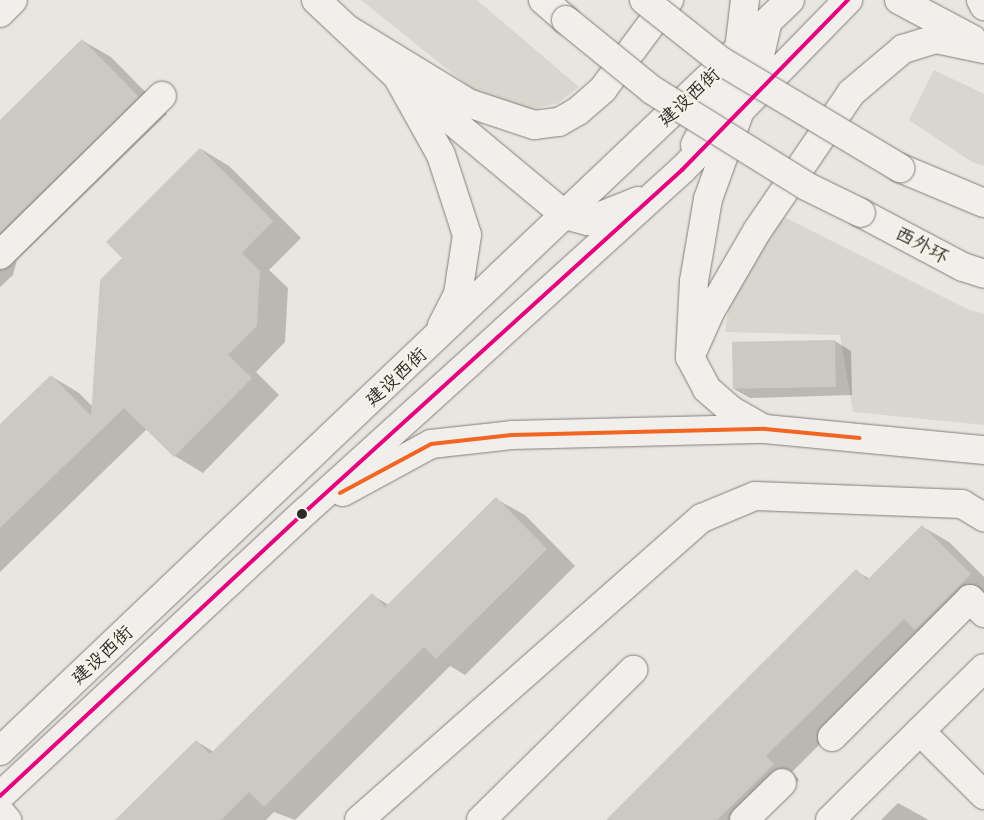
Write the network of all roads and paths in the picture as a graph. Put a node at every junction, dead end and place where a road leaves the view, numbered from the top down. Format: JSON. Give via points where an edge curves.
{"nodes":[{"id":1,"x":13,"y":0,"type":"edge"},
{"id":2,"x":316,"y":0,"type":"edge"},
{"id":3,"x":543,"y":0,"type":"edge"},
{"id":4,"x":644,"y":0,"type":"edge"},
{"id":5,"x":669,"y":0,"type":"edge"},
{"id":6,"x":745,"y":0,"type":"edge"},
{"id":7,"x":805,"y":0,"type":"edge"},
{"id":8,"x":848,"y":0,"type":"edge"},
{"id":9,"x":899,"y":0,"type":"edge"},
{"id":10,"x":981,"y":0,"type":"edge"},
{"id":11,"x":984,"y":6,"type":"edge"},
{"id":12,"x":778,"y":12,"type":"edge"},
{"id":13,"x":0,"y":13,"type":"edge"},
{"id":14,"x":347,"y":29,"type":"junction"},
{"id":15,"x":984,"y":47,"type":"edge"},
{"id":16,"x":739,"y":50,"type":"junction"},
{"id":17,"x":397,"y":76,"type":"junction"},
{"id":18,"x":162,"y":96,"type":"dead end"},
{"id":19,"x":739,"y":113,"type":"junction"},
{"id":20,"x":682,"y":170,"type":"junction"},
{"id":21,"x":658,"y":193,"type":"junction"},
{"id":22,"x":984,"y":203,"type":"edge"},
{"id":23,"x":565,"y":215,"type":"junction"},
{"id":24,"x":0,"y":254,"type":"edge"},
{"id":25,"x":984,"y":274,"type":"edge"},
{"id":26,"x":433,"y":343,"type":"junction"},
{"id":27,"x":690,"y":356,"type":"junction"},
{"id":28,"x":765,"y":430,"type":"junction"},
{"id":29,"x":984,"y":450,"type":"edge"},
{"id":30,"x":306,"y":511,"type":"junction"},
{"id":31,"x":984,"y":517,"type":"edge"},
{"id":32,"x":984,"y":613,"type":"edge"},
{"id":33,"x":984,"y":668,"type":"edge"},
{"id":34,"x":634,"y":670,"type":"dead end"},
{"id":35,"x":920,"y":731,"type":"junction"},
{"id":36,"x":832,"y":737,"type":"dead end"},
{"id":37,"x":0,"y":751,"type":"edge"},
{"id":38,"x":782,"y":783,"type":"dead end"},
{"id":39,"x":984,"y":795,"type":"edge"},
{"id":40,"x":0,"y":796,"type":"edge"},
{"id":41,"x":0,"y":812,"type":"edge"},
{"id":42,"x":8,"y":820,"type":"edge"},
{"id":43,"x":359,"y":820,"type":"edge"},
{"id":44,"x":481,"y":820,"type":"edge"},
{"id":45,"x":744,"y":820,"type":"edge"},
{"id":46,"x":830,"y":820,"type":"edge"}],
"edges":[{"from":1,"to":13,"type":"main road"},
{"from":2,"to":14,"type":"main road"},
{"from":3,"to":25,"type":"main road","name":"西外环","bridge":true,"via":[[652,90],[806,186]]},
{"from":4,"to":22,"type":"main road","bridge":true,"via":[[721,61],[900,168]]},
{"from":5,"to":14,"type":"main road","via":[[603,89],[578,111],[559,122],[534,125],[468,102]]},
{"from":6,"to":16,"type":"main road"},
{"from":7,"to":12,"type":"main road","name":"建设西街"},
{"from":8,"to":19,"type":"main road","name":"建设西街"},
{"from":9,"to":15,"type":"main road"},
{"from":10,"to":11,"type":"main road"},
{"from":12,"to":16,"type":"main road","name":"建设西街"},
{"from":12,"to":19,"type":"main road"},
{"from":14,"to":17,"type":"main road"},
{"from":15,"to":27,"type":"main road","via":[[936,39],[903,49],[851,93],[757,231],[710,312]]},
{"from":16,"to":20,"type":"main road","via":[[718,102]]},
{"from":16,"to":23,"type":"main road","name":"建设西街"},
{"from":17,"to":23,"type":"main road"},
{"from":17,"to":26,"type":"main road","via":[[441,156],[467,235],[458,294]]},
{"from":18,"to":24,"type":"main road"},
{"from":19,"to":20,"type":"main road","name":"建设西街"},
{"from":19,"to":27,"type":"main road","via":[[708,199],[694,282]]},
{"from":20,"to":21,"type":"main road","name":"建设西街"},
{"from":21,"to":23,"type":"main road","via":[[588,222]]},
{"from":21,"to":30,"type":"main road","name":"建设西街"},
{"from":23,"to":26,"type":"main road","name":"建设西街"},
{"from":26,"to":37,"type":"main road","name":"建设西街"},
{"from":27,"to":28,"type":"main road","via":[[707,389],[731,410]]},
{"from":28,"to":29,"type":"main road"},
{"from":28,"to":30,"type":"main road","via":[[512,435],[431,444]]},
{"from":30,"to":40,"type":"main road","name":"建设西街"},
{"from":31,"to":43,"type":"main road","via":[[962,504],[755,496],[702,518]]},
{"from":32,"to":36,"type":"main road","via":[[970,599]]},
{"from":33,"to":35,"type":"main road"},
{"from":34,"to":44,"type":"main road"},
{"from":35,"to":39,"type":"main road"},
{"from":35,"to":46,"type":"main road"},
{"from":38,"to":45,"type":"main road"},
{"from":41,"to":42,"type":"main road"}]}
